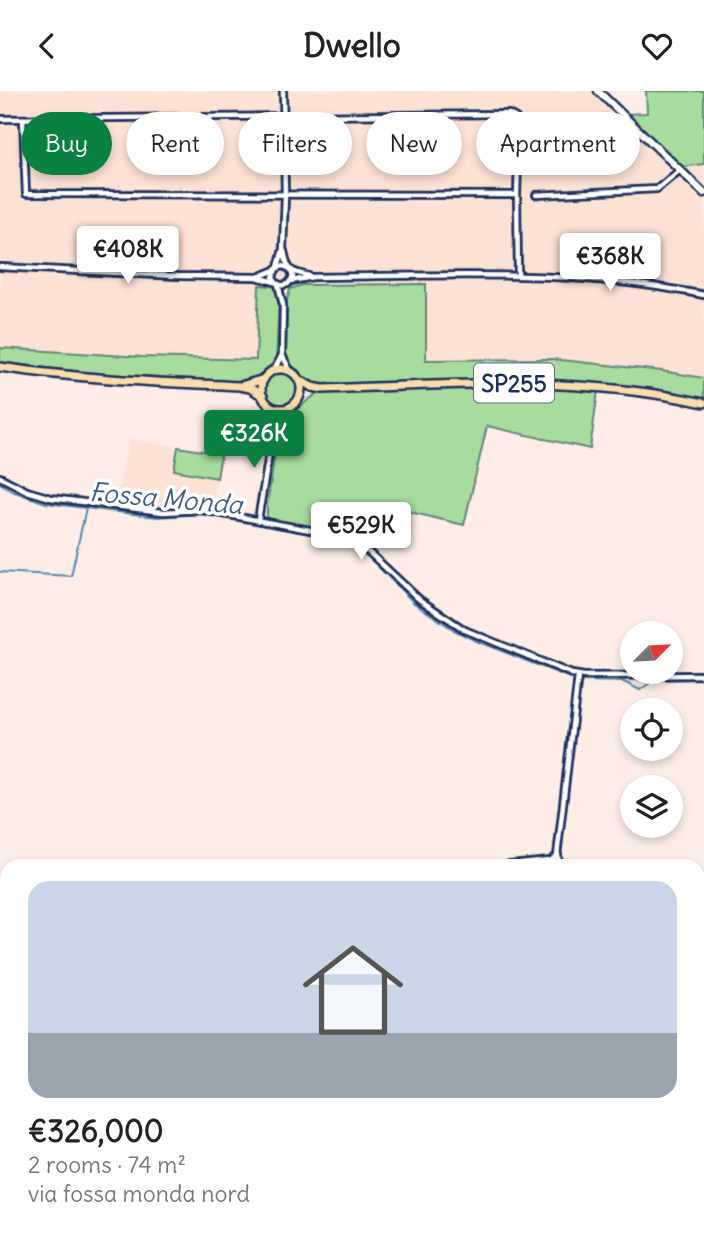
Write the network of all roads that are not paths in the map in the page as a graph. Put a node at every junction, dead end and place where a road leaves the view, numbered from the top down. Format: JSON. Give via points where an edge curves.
{"nodes":[{"id":1,"x":284,"y":91,"type":"edge"},
{"id":2,"x":597,"y":91,"type":"edge"},
{"id":3,"x":284,"y":112,"type":"edge"},
{"id":4,"x":352,"y":116,"type":"edge"},
{"id":5,"x":238,"y":117,"type":"edge"},
{"id":6,"x":112,"y":118,"type":"edge"},
{"id":7,"x":0,"y":119,"type":"edge"},
{"id":8,"x":21,"y":119,"type":"edge"},
{"id":9,"x":680,"y":170,"type":"junction"},
{"id":10,"x":25,"y":175,"type":"edge"},
{"id":11,"x":285,"y":175,"type":"edge"},
{"id":12,"x":704,"y":193,"type":"edge"},
{"id":13,"x":285,"y":195,"type":"junction"},
{"id":14,"x":517,"y":195,"type":"junction"},
{"id":15,"x":536,"y":195,"type":"dead end"},
{"id":16,"x":284,"y":249,"type":"junction"},
{"id":17,"x":0,"y":267,"type":"edge"},
{"id":18,"x":277,"y":269,"type":"junction"},
{"id":19,"x":290,"y":269,"type":"junction"},
{"id":20,"x":518,"y":275,"type":"junction"},
{"id":21,"x":257,"y":277,"type":"junction"},
{"id":22,"x":313,"y":277,"type":"junction"},
{"id":23,"x":277,"y":283,"type":"junction"},
{"id":24,"x":289,"y":283,"type":"junction"},
{"id":25,"x":704,"y":295,"type":"edge"},
{"id":26,"x":283,"y":305,"type":"junction"},
{"id":27,"x":282,"y":355,"type":"junction"},
{"id":28,"x":0,"y":367,"type":"edge"},
{"id":29,"x":274,"y":370,"type":"junction"},
{"id":30,"x":291,"y":372,"type":"junction"},
{"id":31,"x":264,"y":379,"type":"junction"},
{"id":32,"x":298,"y":379,"type":"junction"},
{"id":33,"x":239,"y":386,"type":"junction"},
{"id":34,"x":323,"y":389,"type":"junction"},
{"id":35,"x":263,"y":396,"type":"junction"},
{"id":36,"x":298,"y":399,"type":"junction"},
{"id":37,"x":704,"y":403,"type":"edge"},
{"id":38,"x":269,"y":405,"type":"junction"},
{"id":39,"x":282,"y":409,"type":"junction"},
{"id":40,"x":274,"y":423,"type":"junction"},
{"id":41,"x":0,"y":477,"type":"edge"},
{"id":42,"x":258,"y":520,"type":"junction"},
{"id":43,"x":704,"y":675,"type":"edge"},
{"id":44,"x":578,"y":679,"type":"junction"},
{"id":45,"x":558,"y":854,"type":"junction"},
{"id":46,"x":553,"y":859,"type":"edge"},
{"id":47,"x":558,"y":859,"type":"edge"}],
"edges":[{"from":1,"to":3,"type":"street"},
{"from":2,"to":9,"type":"main road"},
{"from":4,"to":14,"type":"street","via":[[509,114],[516,118],[519,129]]},
{"from":5,"to":6,"type":"street"},
{"from":7,"to":8,"type":"street"},
{"from":9,"to":12,"type":"main road"},
{"from":9,"to":15,"type":"street","via":[[657,189]]},
{"from":10,"to":13,"type":"street","via":[[26,194]]},
{"from":11,"to":13,"type":"street"},
{"from":13,"to":14,"type":"street"},
{"from":13,"to":16,"type":"street"},
{"from":14,"to":20,"type":"street"},
{"from":16,"to":18,"type":"street"},
{"from":16,"to":19,"type":"street"},
{"from":17,"to":21,"type":"street"},
{"from":18,"to":19,"type":"street"},
{"from":18,"to":21,"type":"street"},
{"from":18,"to":23,"type":"street","via":[[273,277]]},
{"from":19,"to":22,"type":"street"},
{"from":19,"to":24,"type":"street","via":[[293,277]]},
{"from":20,"to":22,"type":"street"},
{"from":20,"to":25,"type":"street","via":[[590,278]]},
{"from":21,"to":23,"type":"street"},
{"from":22,"to":24,"type":"street"},
{"from":23,"to":24,"type":"street"},
{"from":23,"to":26,"type":"street"},
{"from":24,"to":26,"type":"street"},
{"from":26,"to":27,"type":"street"},
{"from":27,"to":29,"type":"street"},
{"from":27,"to":30,"type":"street"},
{"from":28,"to":33,"type":"main road"},
{"from":29,"to":30,"type":"main road"},
{"from":29,"to":31,"type":"main road"},
{"from":30,"to":32,"type":"main road","number":"SP255"},
{"from":31,"to":33,"type":"main road"},
{"from":31,"to":35,"type":"main road"},
{"from":32,"to":34,"type":"main road","number":"SP255"},
{"from":32,"to":36,"type":"main road"},
{"from":33,"to":35,"type":"main road"},
{"from":34,"to":36,"type":"main road","number":"SP255"},
{"from":34,"to":37,"type":"main road","number":"SP255","via":[[547,384]]},
{"from":35,"to":38,"type":"main road"},
{"from":36,"to":39,"type":"main road","number":"SP255"},
{"from":38,"to":39,"type":"main road"},
{"from":38,"to":40,"type":"street"},
{"from":39,"to":40,"type":"street"},
{"from":40,"to":42,"type":"street"},
{"from":41,"to":42,"type":"street","via":[[51,498],[159,512],[201,510]]},
{"from":42,"to":44,"type":"street","via":[[354,540],[443,616]]},
{"from":43,"to":44,"type":"street"},
{"from":44,"to":45,"type":"street"},
{"from":45,"to":46,"type":"street"},
{"from":45,"to":47,"type":"street"}]}
